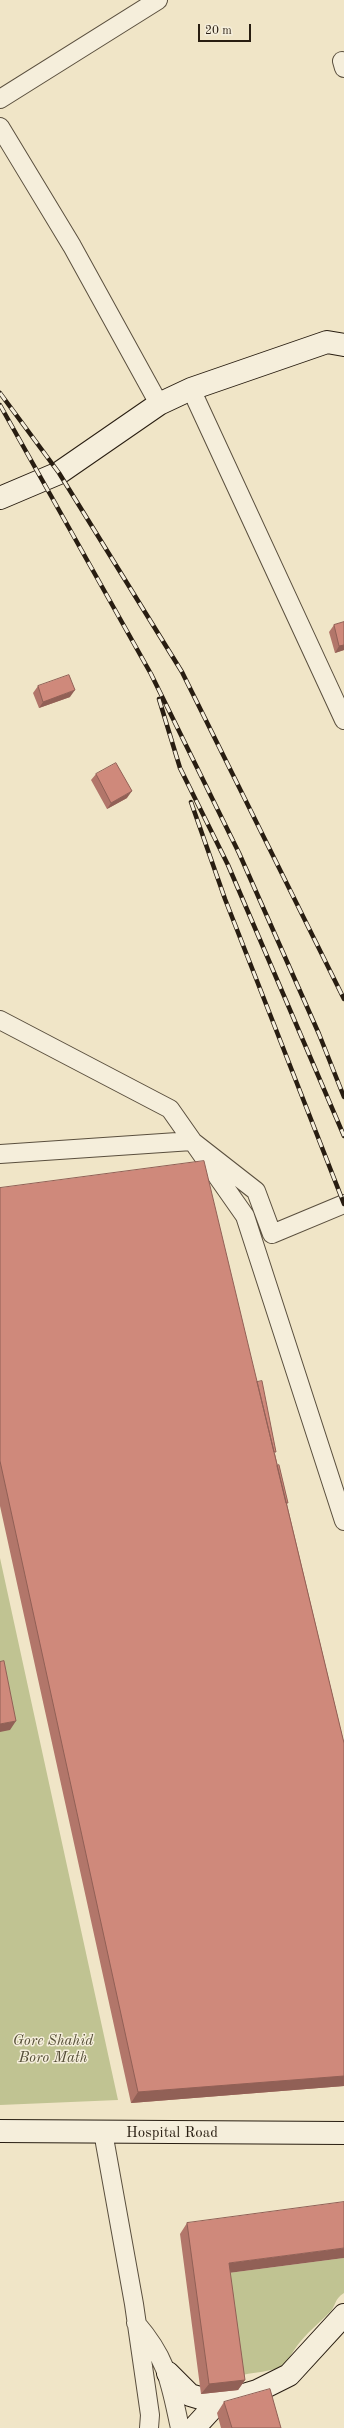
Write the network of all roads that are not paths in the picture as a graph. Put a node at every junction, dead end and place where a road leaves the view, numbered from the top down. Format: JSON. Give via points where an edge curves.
{"nodes":[{"id":1,"x":158,"y":0,"type":"edge"},
{"id":2,"x":0,"y":98,"type":"edge"},
{"id":3,"x":0,"y":127,"type":"edge"},
{"id":4,"x":343,"y":342,"type":"edge"},
{"id":5,"x":190,"y":389,"type":"junction"},
{"id":6,"x":159,"y":404,"type":"junction"},
{"id":7,"x":0,"y":498,"type":"edge"},
{"id":8,"x":344,"y":720,"type":"edge"},
{"id":9,"x":0,"y":1020,"type":"edge"},
{"id":10,"x":192,"y":1141,"type":"junction"},
{"id":11,"x":0,"y":1154,"type":"edge"},
{"id":12,"x":344,"y":1204,"type":"edge"},
{"id":13,"x":344,"y":1521,"type":"edge"},
{"id":14,"x":0,"y":2131,"type":"edge"},
{"id":15,"x":103,"y":2132,"type":"junction"},
{"id":16,"x":344,"y":2133,"type":"edge"},
{"id":17,"x":344,"y":2315,"type":"edge"},
{"id":18,"x":136,"y":2323,"type":"junction"},
{"id":19,"x":168,"y":2373,"type":"junction"},
{"id":20,"x":217,"y":2403,"type":"junction"},
{"id":21,"x":149,"y":2428,"type":"edge"},
{"id":22,"x":180,"y":2428,"type":"edge"},
{"id":23,"x":194,"y":2428,"type":"edge"}],
"edges":[{"from":1,"to":2,"type":"street"},
{"from":3,"to":6,"type":"street","via":[[72,246]]},
{"from":4,"to":5,"type":"street","via":[[327,342]]},
{"from":5,"to":6,"type":"street"},
{"from":5,"to":8,"type":"street"},
{"from":6,"to":7,"type":"street","via":[[59,473]]},
{"from":9,"to":10,"type":"street","via":[[170,1109]]},
{"from":10,"to":11,"type":"street"},
{"from":10,"to":12,"type":"street","via":[[256,1191],[272,1234]]},
{"from":10,"to":13,"type":"street","via":[[245,1216]]},
{"from":14,"to":15,"type":"street","name":"Hospital Road"},
{"from":15,"to":16,"type":"street","name":"Hospital Road"},
{"from":15,"to":18,"type":"street"},
{"from":17,"to":20,"type":"street","via":[[289,2375],[257,2391]]},
{"from":18,"to":19,"type":"street","via":[[154,2343]]},
{"from":18,"to":21,"type":"street","via":[[150,2415]]},
{"from":19,"to":20,"type":"street","via":[[190,2395]]},
{"from":19,"to":22,"type":"street"},
{"from":20,"to":23,"type":"street"}]}
